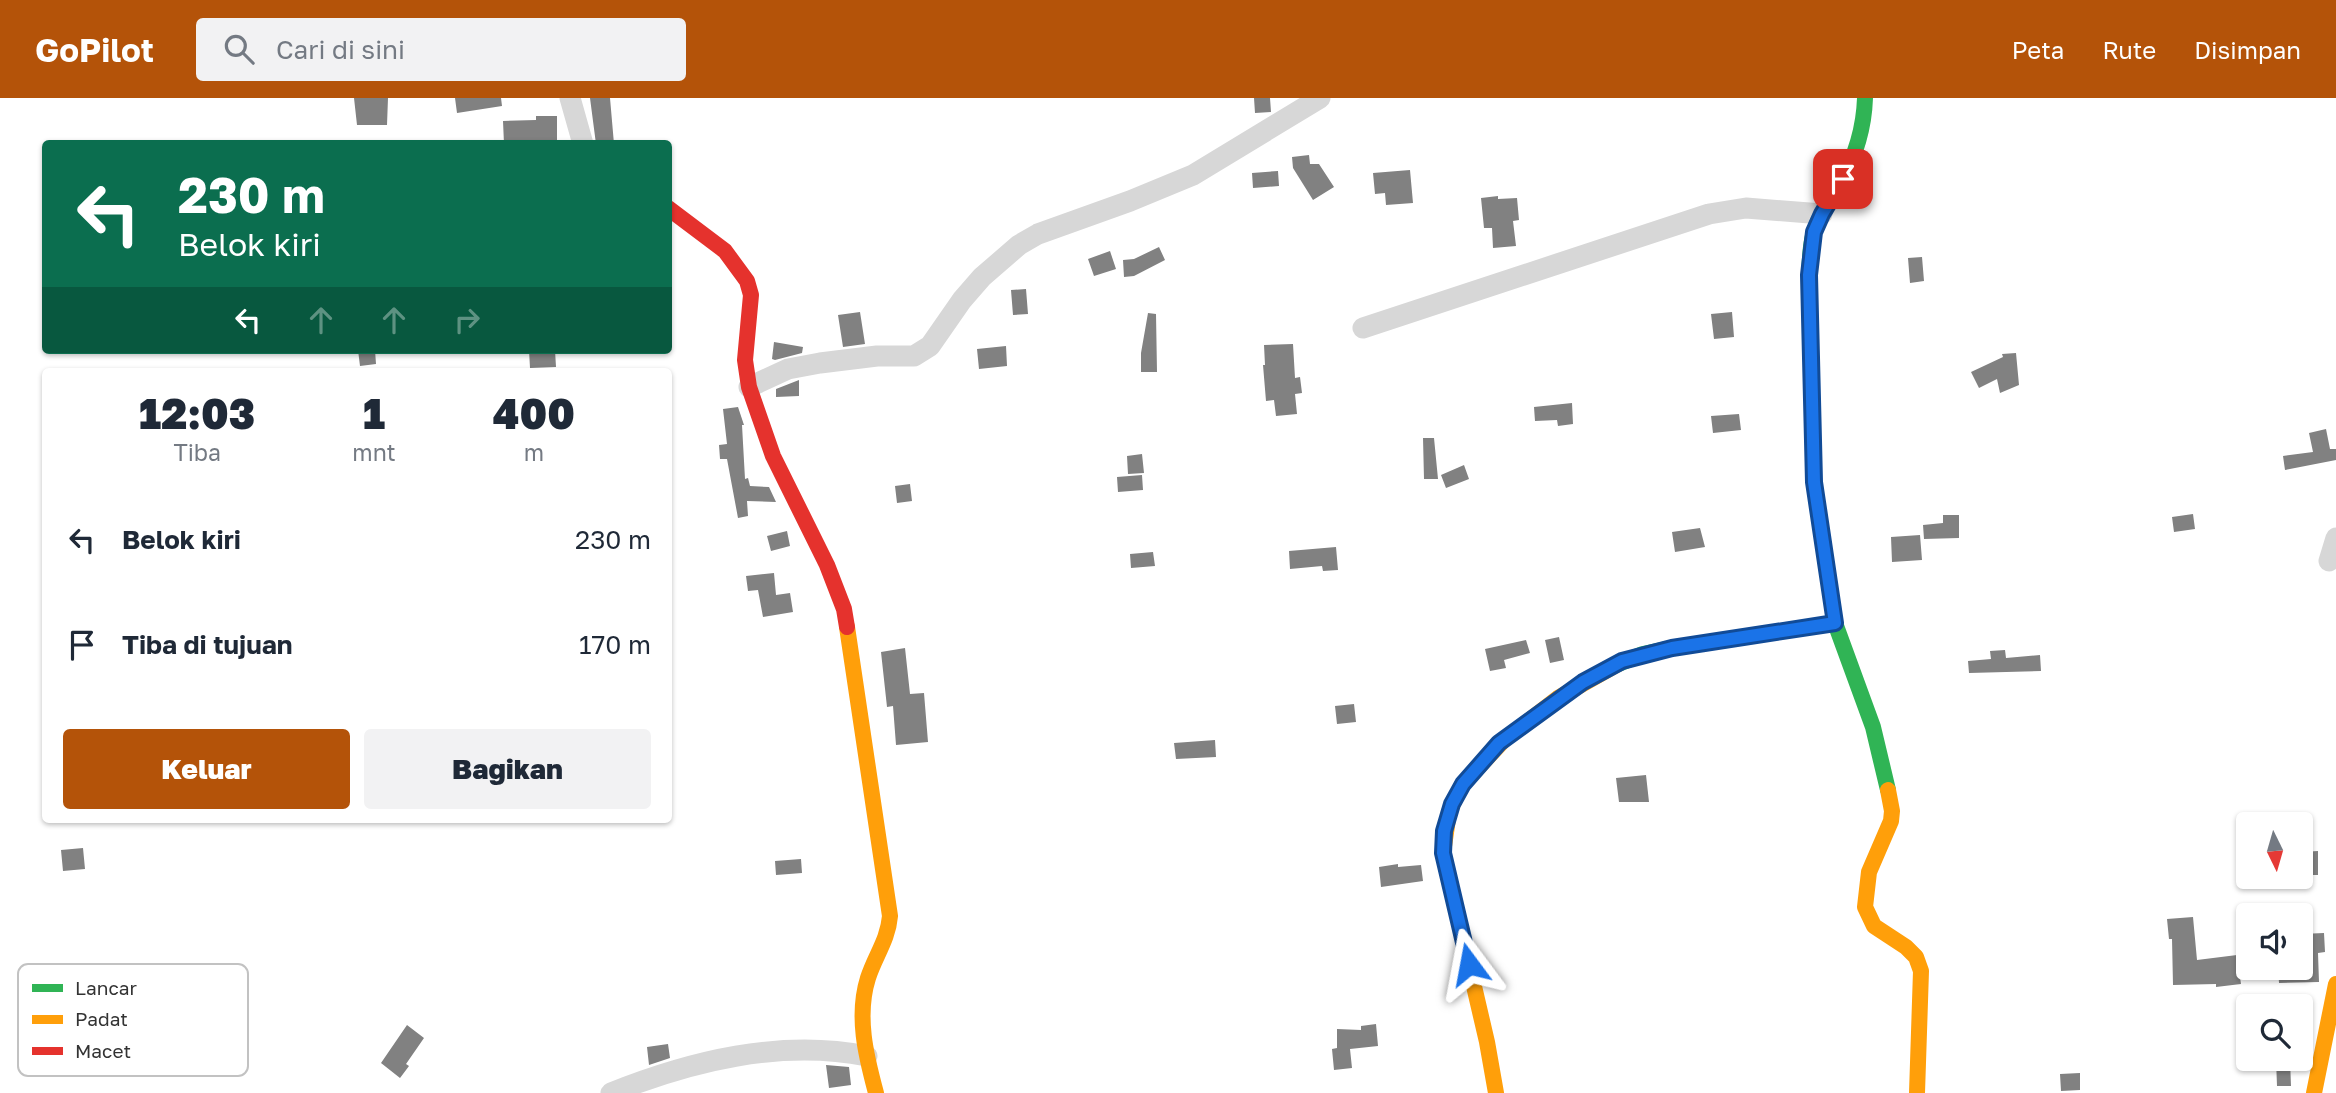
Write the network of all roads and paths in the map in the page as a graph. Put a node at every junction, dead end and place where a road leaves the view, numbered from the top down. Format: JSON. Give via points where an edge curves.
{"nodes":[{"id":1,"x":569,"y":98,"type":"edge"},
{"id":2,"x":1320,"y":98,"type":"edge"},
{"id":3,"x":1865,"y":98,"type":"edge"},
{"id":4,"x":582,"y":140,"type":"edge"},
{"id":5,"x":672,"y":211,"type":"edge"},
{"id":6,"x":1822,"y":214,"type":"junction"},
{"id":7,"x":1363,"y":328,"type":"dead end"},
{"id":8,"x":749,"y":387,"type":"junction"},
{"id":9,"x":2336,"y":538,"type":"edge"},
{"id":10,"x":2329,"y":561,"type":"dead end"},
{"id":11,"x":1835,"y":623,"type":"junction"},
{"id":12,"x":2336,"y":984,"type":"edge"},
{"id":13,"x":867,"y":1056,"type":"junction"},
{"id":14,"x":611,"y":1093,"type":"edge"},
{"id":15,"x":876,"y":1093,"type":"edge"},
{"id":16,"x":1496,"y":1093,"type":"edge"},
{"id":17,"x":1917,"y":1093,"type":"edge"},
{"id":18,"x":2314,"y":1093,"type":"edge"}],
"edges":[{"from":1,"to":4,"type":"street"},
{"from":2,"to":8,"type":"street","via":[[1193,175],[1019,245],[982,277],[929,346],[914,356],[864,357],[788,369]]},
{"from":3,"to":6,"type":"street","via":[[1859,146]]},
{"from":5,"to":8,"type":"street","via":[[725,251],[747,281],[751,295],[745,360]]},
{"from":6,"to":7,"type":"street","via":[[1746,208],[1709,214]]},
{"from":6,"to":11,"type":"street","via":[[1814,232],[1809,275],[1811,420],[1814,482]]},
{"from":8,"to":13,"type":"street","via":[[773,456],[833,579],[847,626],[890,916],[890,932],[868,976],[865,993]]},
{"from":9,"to":10,"type":"street"},
{"from":11,"to":16,"type":"street","via":[[1672,648],[1622,661],[1583,682],[1499,743],[1463,784],[1444,831],[1443,853]]},
{"from":11,"to":17,"type":"street","via":[[1873,727],[1892,811],[1869,872],[1865,906],[1874,926],[1906,947],[1921,971]]},
{"from":12,"to":18,"type":"street"},
{"from":13,"to":14,"type":"street","via":[[815,1050],[721,1058]]},
{"from":13,"to":15,"type":"street"}]}
